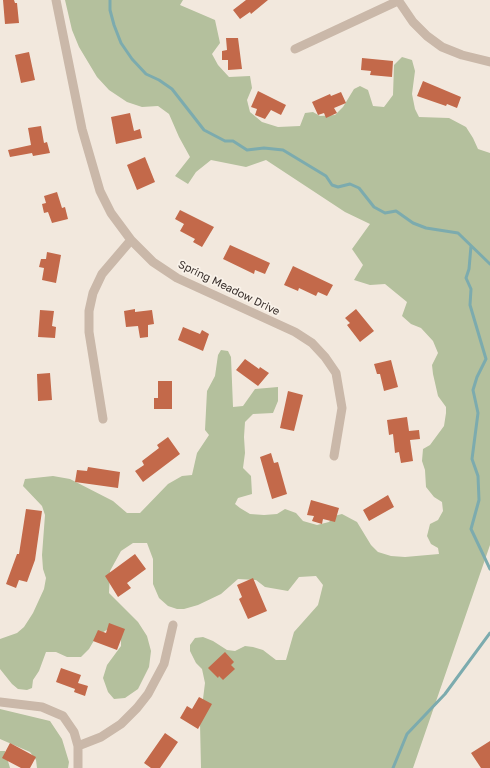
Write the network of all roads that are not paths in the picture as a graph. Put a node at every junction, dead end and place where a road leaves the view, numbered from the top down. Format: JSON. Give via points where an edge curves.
{"nodes":[{"id":1,"x":56,"y":0,"type":"edge"},
{"id":2,"x":398,"y":0,"type":"edge"},
{"id":3,"x":295,"y":49,"type":"dead end"},
{"id":4,"x":490,"y":62,"type":"edge"},
{"id":5,"x":131,"y":240,"type":"junction"},
{"id":6,"x":103,"y":419,"type":"dead end"},
{"id":7,"x":334,"y":456,"type":"dead end"},
{"id":8,"x":173,"y":625,"type":"dead end"},
{"id":9,"x":0,"y":702,"type":"edge"},
{"id":10,"x":78,"y":746,"type":"junction"},
{"id":11,"x":78,"y":768,"type":"edge"}],
"edges":[{"from":1,"to":5,"type":"street","name":"Spring Meadow Drive","via":[[82,129],[100,191],[111,213]]},
{"from":2,"to":3,"type":"street"},
{"from":2,"to":4,"type":"street","via":[[413,22],[427,36],[462,55]]},
{"from":5,"to":6,"type":"street","via":[[102,274],[93,293],[89,311],[89,332]]},
{"from":5,"to":7,"type":"street","name":"Spring Meadow Drive","via":[[153,262],[177,278],[295,332],[321,352],[336,373],[342,408]]},
{"from":8,"to":10,"type":"street","via":[[164,664],[148,694],[121,724],[101,737]]},
{"from":9,"to":10,"type":"street","via":[[42,708],[64,716],[74,732]]},
{"from":10,"to":11,"type":"street"}]}
